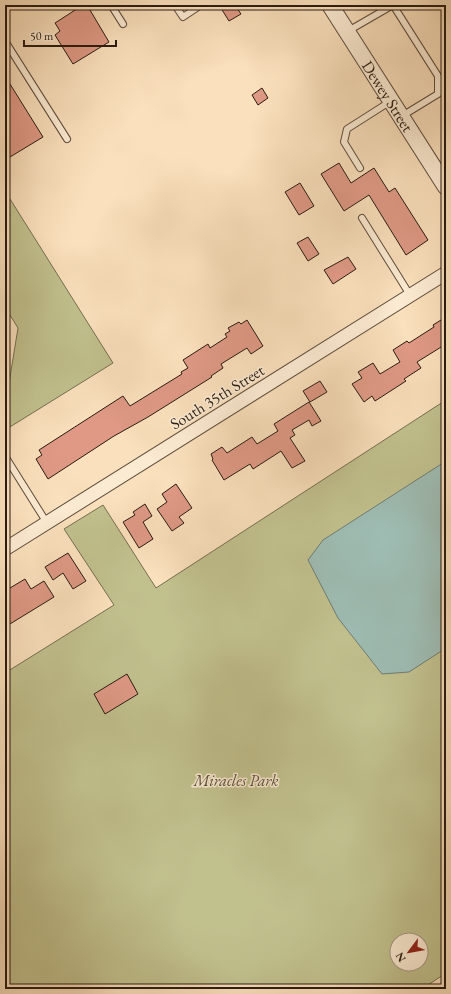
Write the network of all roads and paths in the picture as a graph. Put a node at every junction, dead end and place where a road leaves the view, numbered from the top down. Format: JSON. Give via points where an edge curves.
{"nodes":[{"id":1,"x":111,"y":5,"type":"edge"},
{"id":2,"x":175,"y":5,"type":"edge"},
{"id":3,"x":202,"y":5,"type":"edge"},
{"id":4,"x":330,"y":5,"type":"edge"},
{"id":5,"x":393,"y":5,"type":"edge"},
{"id":6,"x":123,"y":24,"type":"dead end"},
{"id":7,"x":347,"y":32,"type":"junction"},
{"id":8,"x":5,"y":41,"type":"edge"},
{"id":9,"x":391,"y":101,"type":"junction"},
{"id":10,"x":401,"y":117,"type":"junction"},
{"id":11,"x":67,"y":138,"type":"dead end"},
{"id":12,"x":360,"y":168,"type":"dead end"},
{"id":13,"x":445,"y":184,"type":"edge"},
{"id":14,"x":362,"y":218,"type":"dead end"},
{"id":15,"x":446,"y":273,"type":"edge"},
{"id":16,"x":410,"y":295,"type":"junction"},
{"id":17,"x":5,"y":456,"type":"edge"},
{"id":18,"x":47,"y":523,"type":"junction"},
{"id":19,"x":5,"y":549,"type":"edge"}],
"edges":[{"from":1,"to":6,"type":"lane"},
{"from":2,"to":3,"type":"lane","via":[[182,18]]},
{"from":4,"to":7,"type":"street","name":"Dewey Street"},
{"from":5,"to":7,"type":"lane"},
{"from":5,"to":10,"type":"lane","via":[[438,76],[438,94]]},
{"from":7,"to":9,"type":"street","name":"Dewey Street"},
{"from":8,"to":11,"type":"lane"},
{"from":9,"to":10,"type":"street","name":"Dewey Street"},
{"from":9,"to":12,"type":"lane","via":[[347,129],[344,142]]},
{"from":10,"to":13,"type":"street","name":"Dewey Street"},
{"from":14,"to":16,"type":"lane"},
{"from":15,"to":16,"type":"street","name":"South 35th Street"},
{"from":16,"to":18,"type":"street","name":"South 35th Street"},
{"from":17,"to":18,"type":"lane"},
{"from":18,"to":19,"type":"street","name":"South 35th Street"}]}
